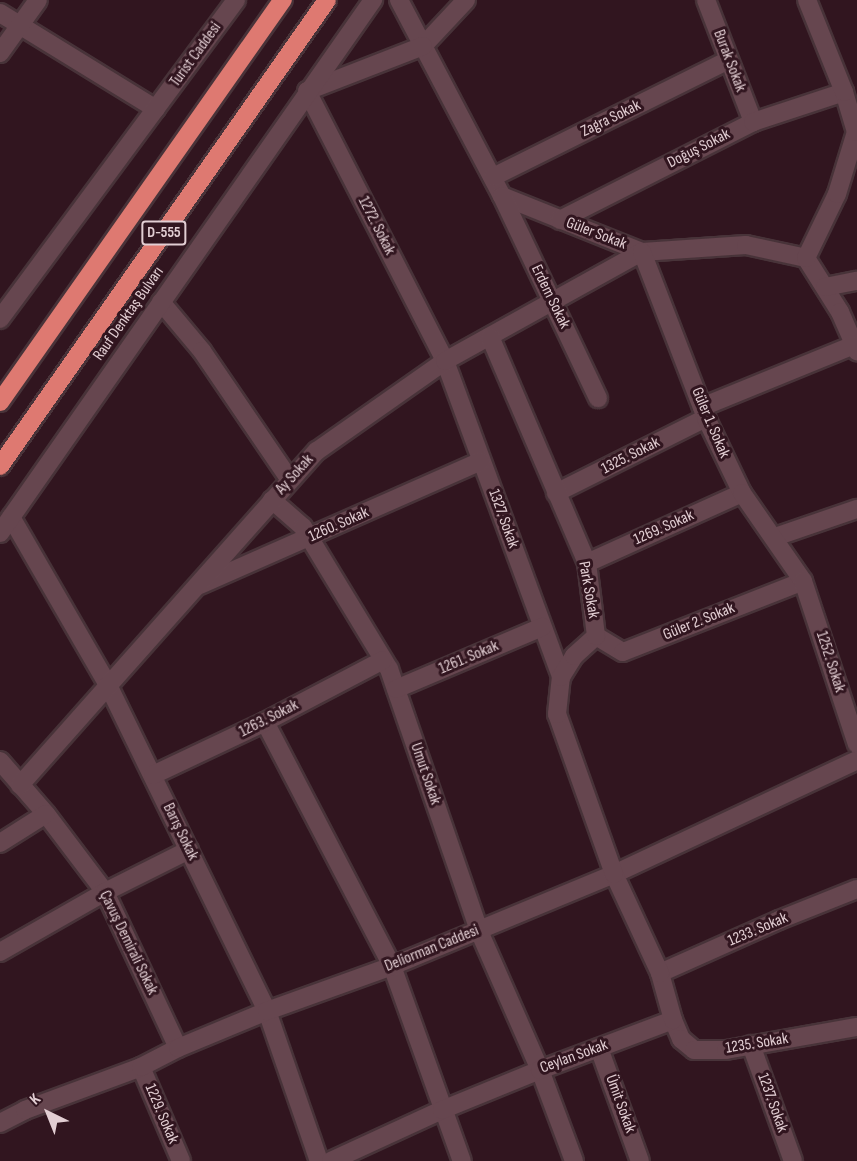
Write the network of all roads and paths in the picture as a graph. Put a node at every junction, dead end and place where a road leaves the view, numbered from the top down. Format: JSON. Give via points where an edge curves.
{"nodes":[{"id":1,"x":38,"y":0,"type":"edge"},
{"id":2,"x":236,"y":0,"type":"edge"},
{"id":3,"x":283,"y":0,"type":"edge"},
{"id":4,"x":327,"y":0,"type":"edge"},
{"id":5,"x":373,"y":0,"type":"edge"},
{"id":6,"x":399,"y":0,"type":"edge"},
{"id":7,"x":466,"y":0,"type":"edge"},
{"id":8,"x":706,"y":0,"type":"edge"},
{"id":9,"x":807,"y":0,"type":"edge"},
{"id":10,"x":0,"y":13,"type":"edge"},
{"id":11,"x":18,"y":26,"type":"junction"},
{"id":12,"x":423,"y":46,"type":"junction"},
{"id":13,"x":0,"y":52,"type":"edge"},
{"id":14,"x":729,"y":60,"type":"junction"},
{"id":15,"x":307,"y":91,"type":"junction"},
{"id":16,"x":844,"y":92,"type":"junction"},
{"id":17,"x":156,"y":109,"type":"junction"},
{"id":18,"x":753,"y":122,"type":"junction"},
{"id":19,"x":856,"y":132,"type":"edge"},
{"id":20,"x":493,"y":177,"type":"junction"},
{"id":21,"x":501,"y":196,"type":"junction"},
{"id":22,"x":560,"y":220,"type":"junction"},
{"id":23,"x":642,"y":252,"type":"junction"},
{"id":24,"x":806,"y":258,"type":"junction"},
{"id":25,"x":857,"y":281,"type":"edge"},
{"id":26,"x":825,"y":287,"type":"junction"},
{"id":27,"x":161,"y":302,"type":"junction"},
{"id":28,"x":553,"y":304,"type":"junction"},
{"id":29,"x":0,"y":319,"type":"edge"},
{"id":30,"x":490,"y":337,"type":"junction"},
{"id":31,"x":856,"y":348,"type":"edge"},
{"id":32,"x":445,"y":361,"type":"junction"},
{"id":33,"x":598,"y":398,"type":"dead end"},
{"id":34,"x":0,"y":402,"type":"edge"},
{"id":35,"x":704,"y":412,"type":"junction"},
{"id":36,"x":481,"y":461,"type":"junction"},
{"id":37,"x":0,"y":466,"type":"edge"},
{"id":38,"x":291,"y":480,"type":"junction"},
{"id":39,"x":556,"y":493,"type":"junction"},
{"id":40,"x":742,"y":493,"type":"junction"},
{"id":41,"x":272,"y":500,"type":"junction"},
{"id":42,"x":857,"y":509,"type":"edge"},
{"id":43,"x":11,"y":517,"type":"junction"},
{"id":44,"x":0,"y":533,"type":"edge"},
{"id":45,"x":776,"y":537,"type":"junction"},
{"id":46,"x":310,"y":539,"type":"junction"},
{"id":47,"x":587,"y":563,"type":"junction"},
{"id":48,"x":803,"y":581,"type":"junction"},
{"id":49,"x":196,"y":587,"type":"junction"},
{"id":50,"x":542,"y":627,"type":"junction"},
{"id":51,"x":596,"y":636,"type":"junction"},
{"id":52,"x":383,"y":660,"type":"junction"},
{"id":53,"x":561,"y":677,"type":"junction"},
{"id":54,"x":108,"y":685,"type":"junction"},
{"id":55,"x":396,"y":689,"type":"junction"},
{"id":56,"x":265,"y":722,"type":"junction"},
{"id":57,"x":857,"y":744,"type":"edge"},
{"id":58,"x":857,"y":760,"type":"edge"},
{"id":59,"x":0,"y":761,"type":"edge"},
{"id":60,"x":153,"y":775,"type":"junction"},
{"id":61,"x":20,"y":785,"type":"junction"},
{"id":62,"x":46,"y":814,"type":"junction"},
{"id":63,"x":0,"y":843,"type":"edge"},
{"id":64,"x":189,"y":850,"type":"junction"},
{"id":65,"x":614,"y":874,"type":"junction"},
{"id":66,"x":857,"y":889,"type":"edge"},
{"id":67,"x":105,"y":892,"type":"junction"},
{"id":68,"x":479,"y":931,"type":"junction"},
{"id":69,"x":0,"y":952,"type":"edge"},
{"id":70,"x":392,"y":966,"type":"junction"},
{"id":71,"x":660,"y":973,"type":"junction"},
{"id":72,"x":267,"y":1011,"type":"junction"},
{"id":73,"x":673,"y":1020,"type":"junction"},
{"id":74,"x":857,"y":1027,"type":"edge"},
{"id":75,"x":751,"y":1045,"type":"junction"},
{"id":76,"x":178,"y":1048,"type":"junction"},
{"id":77,"x":599,"y":1048,"type":"junction"},
{"id":78,"x":141,"y":1067,"type":"junction"},
{"id":79,"x":540,"y":1070,"type":"junction"},
{"id":80,"x":442,"y":1110,"type":"junction"},
{"id":81,"x":0,"y":1123,"type":"edge"},
{"id":82,"x":181,"y":1161,"type":"edge"},
{"id":83,"x":319,"y":1161,"type":"edge"},
{"id":84,"x":332,"y":1161,"type":"edge"},
{"id":85,"x":462,"y":1161,"type":"edge"},
{"id":86,"x":574,"y":1161,"type":"edge"},
{"id":87,"x":640,"y":1161,"type":"edge"},
{"id":88,"x":793,"y":1161,"type":"edge"}],
"edges":[{"from":1,"to":11,"type":"street"},
{"from":2,"to":17,"type":"street","name":"Turist Caddesi"},
{"from":3,"to":34,"type":"highway","number":"D-555"},
{"from":4,"to":37,"type":"highway","name":"Rauf Denktaş Bulvarı","number":"D-555"},
{"from":5,"to":15,"type":"street","name":"Rauf Denktaş Bulvarı"},
{"from":6,"to":12,"type":"street"},
{"from":7,"to":12,"type":"street"},
{"from":8,"to":14,"type":"street","name":"Burak Sokak"},
{"from":9,"to":16,"type":"street"},
{"from":10,"to":11,"type":"street"},
{"from":11,"to":13,"type":"street"},
{"from":11,"to":17,"type":"street"},
{"from":12,"to":15,"type":"street"},
{"from":12,"to":20,"type":"street"},
{"from":14,"to":18,"type":"street","name":"Burak Sokak"},
{"from":14,"to":20,"type":"street","name":"Zagra Sokak"},
{"from":15,"to":27,"type":"street","name":"Rauf Denktaş Bulvarı"},
{"from":15,"to":32,"type":"street","name":"1272. Sokak"},
{"from":16,"to":18,"type":"street","name":"Doğuş Sokak"},
{"from":16,"to":19,"type":"street"},
{"from":17,"to":29,"type":"street","name":"Turist Caddesi"},
{"from":18,"to":22,"type":"street","name":"Doğuş Sokak"},
{"from":19,"to":24,"type":"street","via":[[837,194]]},
{"from":20,"to":21,"type":"street"},
{"from":21,"to":22,"type":"street","name":"Güler Sokak"},
{"from":21,"to":28,"type":"street","name":"Erdem Sokak"},
{"from":22,"to":23,"type":"street","name":"Güler Sokak"},
{"from":23,"to":24,"type":"street","name":"Güler Sokak","via":[[746,245]]},
{"from":23,"to":28,"type":"street","name":"Ay Sokak"},
{"from":23,"to":35,"type":"street","name":"Güler 1. Sokak"},
{"from":24,"to":26,"type":"street"},
{"from":25,"to":26,"type":"street"},
{"from":26,"to":31,"type":"street"},
{"from":27,"to":38,"type":"street","via":[[202,351]]},
{"from":27,"to":43,"type":"street","name":"Rauf Denktaş Bulvarı"},
{"from":28,"to":30,"type":"street","name":"Ay Sokak"},
{"from":28,"to":33,"type":"street","name":"Erdem Sokak"},
{"from":30,"to":32,"type":"street","name":"Ay Sokak"},
{"from":30,"to":39,"type":"street","name":"Park Sokak"},
{"from":31,"to":35,"type":"street","name":"1325. Sokak"},
{"from":32,"to":36,"type":"street","name":"1327. Sokak"},
{"from":32,"to":38,"type":"street","name":"Ay Sokak","via":[[317,451]]},
{"from":35,"to":39,"type":"street","name":"1325. Sokak"},
{"from":35,"to":40,"type":"street","name":"Güler 1. Sokak"},
{"from":36,"to":46,"type":"street","name":"1260. Sokak"},
{"from":36,"to":50,"type":"street","name":"1327. Sokak"},
{"from":38,"to":41,"type":"street","name":"Ay Sokak"},
{"from":39,"to":47,"type":"street","name":"Park Sokak"},
{"from":40,"to":45,"type":"street","name":"Güler 1. Sokak"},
{"from":40,"to":47,"type":"street","name":"1269. Sokak"},
{"from":41,"to":46,"type":"street","name":"Umut Sokak","via":[[303,527]]},
{"from":41,"to":49,"type":"street","name":"Ay Sokak"},
{"from":42,"to":45,"type":"street"},
{"from":43,"to":44,"type":"street","name":"Rauf Denktaş Bulvarı"},
{"from":43,"to":54,"type":"street","name":"Barış Sokak"},
{"from":45,"to":48,"type":"street","name":"Güler 1. Sokak"},
{"from":46,"to":49,"type":"street","name":"1260. Sokak"},
{"from":46,"to":52,"type":"street","name":"Umut Sokak"},
{"from":47,"to":51,"type":"street","name":"Park Sokak"},
{"from":48,"to":51,"type":"street","name":"Güler 2. Sokak","via":[[624,652]]},
{"from":48,"to":57,"type":"street","name":"1252. Sokak"},
{"from":49,"to":54,"type":"street","name":"Ay Sokak"},
{"from":50,"to":53,"type":"street","name":"1327. Sokak"},
{"from":50,"to":55,"type":"street","name":"1261. Sokak"},
{"from":51,"to":53,"type":"street","name":"Park Sokak","via":[[574,657]]},
{"from":52,"to":55,"type":"street","name":"Umut Sokak"},
{"from":52,"to":56,"type":"street","name":"1263. Sokak"},
{"from":53,"to":65,"type":"street","name":"Park Sokak","via":[[557,714]]},
{"from":54,"to":60,"type":"street","name":"Barış Sokak"},
{"from":54,"to":61,"type":"street","name":"Ay Sokak"},
{"from":55,"to":68,"type":"street","name":"Umut Sokak"},
{"from":56,"to":60,"type":"street","name":"1263. Sokak"},
{"from":56,"to":70,"type":"street"},
{"from":58,"to":65,"type":"street","name":"Deliorman Caddesi"},
{"from":59,"to":61,"type":"street","name":"Çavuş Demirali Sokak"},
{"from":60,"to":64,"type":"street","name":"Barış Sokak"},
{"from":61,"to":62,"type":"street","name":"Çavuş Demirali Sokak"},
{"from":62,"to":63,"type":"street"},
{"from":62,"to":67,"type":"street","name":"Çavuş Demirali Sokak"},
{"from":64,"to":67,"type":"street"},
{"from":64,"to":72,"type":"street","name":"Barış Sokak"},
{"from":65,"to":68,"type":"street","name":"Deliorman Caddesi"},
{"from":65,"to":71,"type":"street"},
{"from":66,"to":71,"type":"street","name":"1233. Sokak"},
{"from":67,"to":69,"type":"street"},
{"from":67,"to":76,"type":"street","name":"Çavuş Demirali Sokak"},
{"from":68,"to":70,"type":"street","name":"Deliorman Caddesi"},
{"from":68,"to":79,"type":"street","name":"Umut Sokak"},
{"from":70,"to":72,"type":"street","name":"Deliorman Caddesi"},
{"from":70,"to":80,"type":"street"},
{"from":71,"to":73,"type":"street"},
{"from":72,"to":76,"type":"street","name":"Deliorman Caddesi"},
{"from":72,"to":83,"type":"street","name":"Barış Sokak"},
{"from":73,"to":75,"type":"street","name":"1235. Sokak","via":[[681,1040],[694,1050]]},
{"from":73,"to":77,"type":"street","name":"Ceylan Sokak"},
{"from":74,"to":75,"type":"street","name":"1235. Sokak"},
{"from":75,"to":88,"type":"street","name":"1237. Sokak"},
{"from":76,"to":78,"type":"street","name":"Deliorman Caddesi"},
{"from":77,"to":79,"type":"street","name":"Ceylan Sokak"},
{"from":77,"to":87,"type":"street","name":"Ümit Sokak"},
{"from":78,"to":81,"type":"street","name":"Deliorman Caddesi"},
{"from":78,"to":82,"type":"street","name":"1229. Sokak"},
{"from":79,"to":80,"type":"street","name":"Ceylan Sokak"},
{"from":79,"to":86,"type":"street","name":"Umut Sokak"},
{"from":80,"to":84,"type":"street","name":"Ceylan Sokak"},
{"from":80,"to":85,"type":"street"}]}
